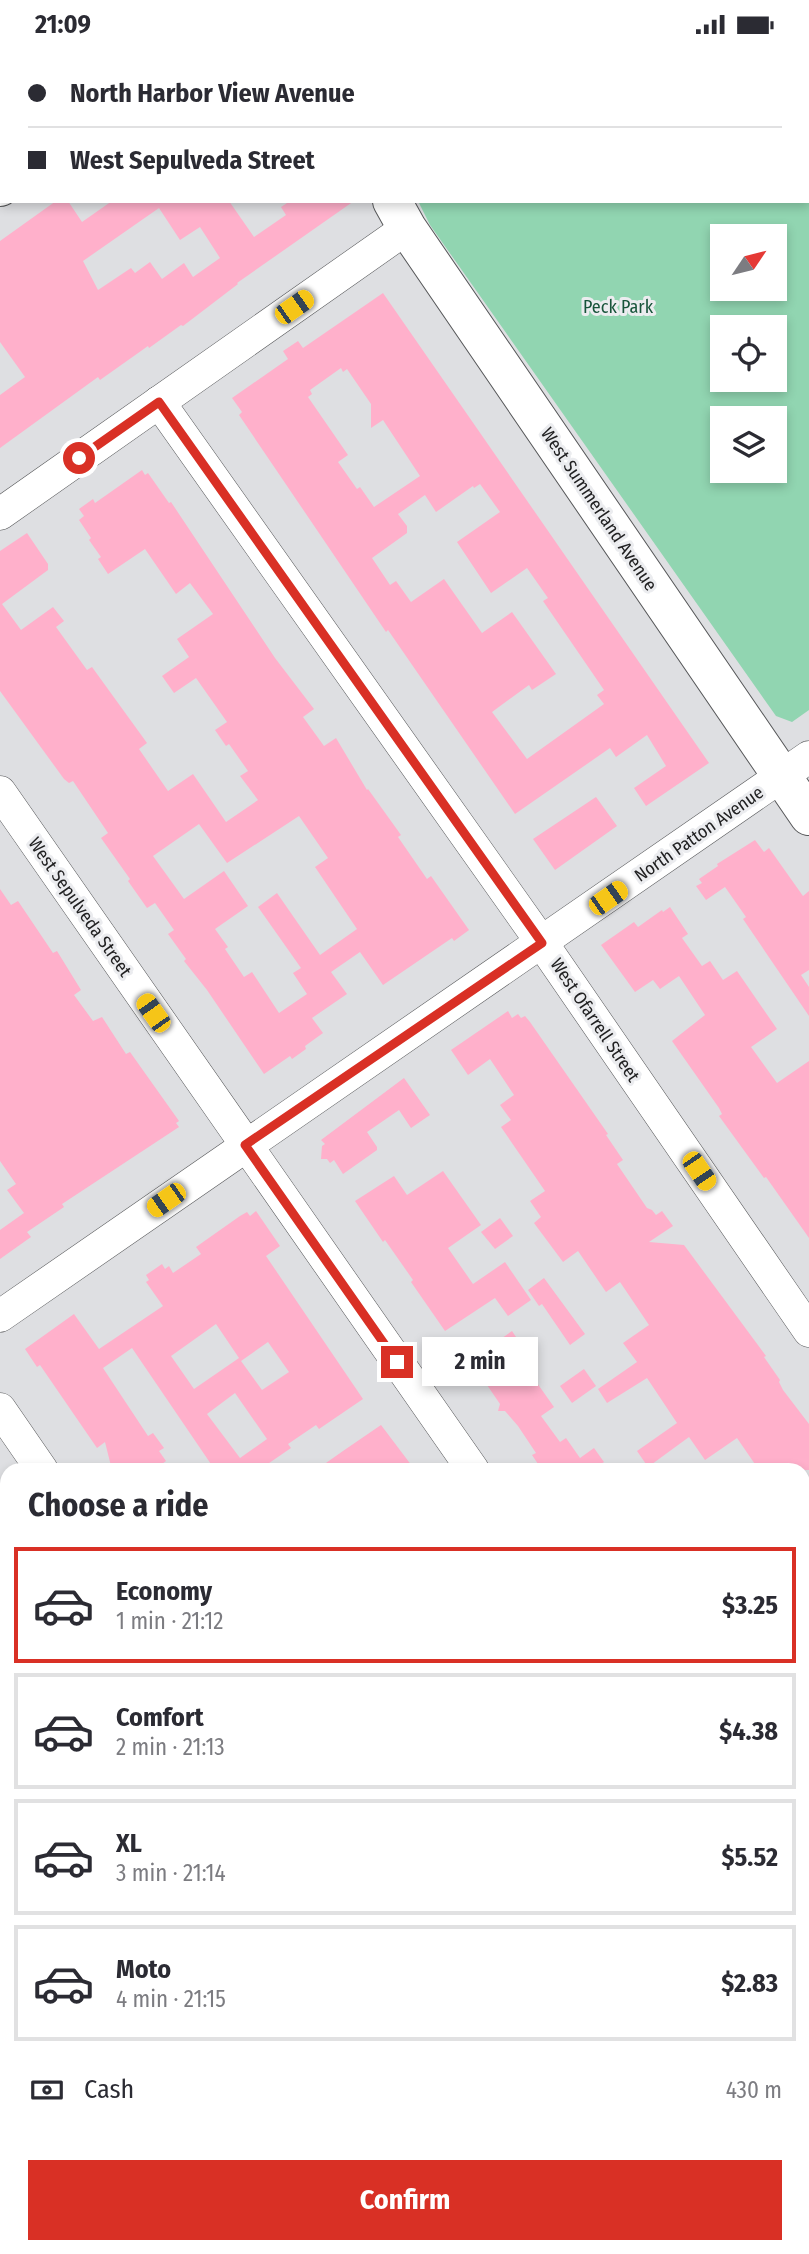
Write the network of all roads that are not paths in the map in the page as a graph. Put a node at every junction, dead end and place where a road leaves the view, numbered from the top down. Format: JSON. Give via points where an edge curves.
{"nodes":[{"id":1,"x":399,"y":215,"type":"edge"},
{"id":2,"x":159,"y":402,"type":"junction"},
{"id":3,"x":0,"y":514,"type":"edge"},
{"id":4,"x":795,"y":766,"type":"edge"},
{"id":5,"x":0,"y":792,"type":"edge"},
{"id":6,"x":809,"y":816,"type":"edge"},
{"id":7,"x":542,"y":943,"type":"junction"},
{"id":8,"x":245,"y":1145,"type":"junction"},
{"id":9,"x":0,"y":1316,"type":"edge"},
{"id":10,"x":809,"y":1331,"type":"edge"},
{"id":11,"x":0,"y":1409,"type":"edge"},
{"id":12,"x":37,"y":1463,"type":"edge"},
{"id":13,"x":468,"y":1463,"type":"edge"}],
"edges":[{"from":1,"to":2,"type":"street"},
{"from":1,"to":4,"type":"main road","name":"West Summerland Avenue"},
{"from":2,"to":3,"type":"street"},
{"from":2,"to":7,"type":"street","name":"West Ofarrell Street"},
{"from":4,"to":6,"type":"main road","name":"West Summerland Avenue"},
{"from":4,"to":7,"type":"street","name":"North Patton Avenue"},
{"from":5,"to":8,"type":"street","name":"West Sepulveda Street"},
{"from":7,"to":8,"type":"street","name":"North Patton Avenue"},
{"from":7,"to":10,"type":"street","name":"West Ofarrell Street"},
{"from":8,"to":9,"type":"street","name":"North Patton Avenue"},
{"from":8,"to":13,"type":"street","name":"West Sepulveda Street"},
{"from":11,"to":12,"type":"street"}]}
